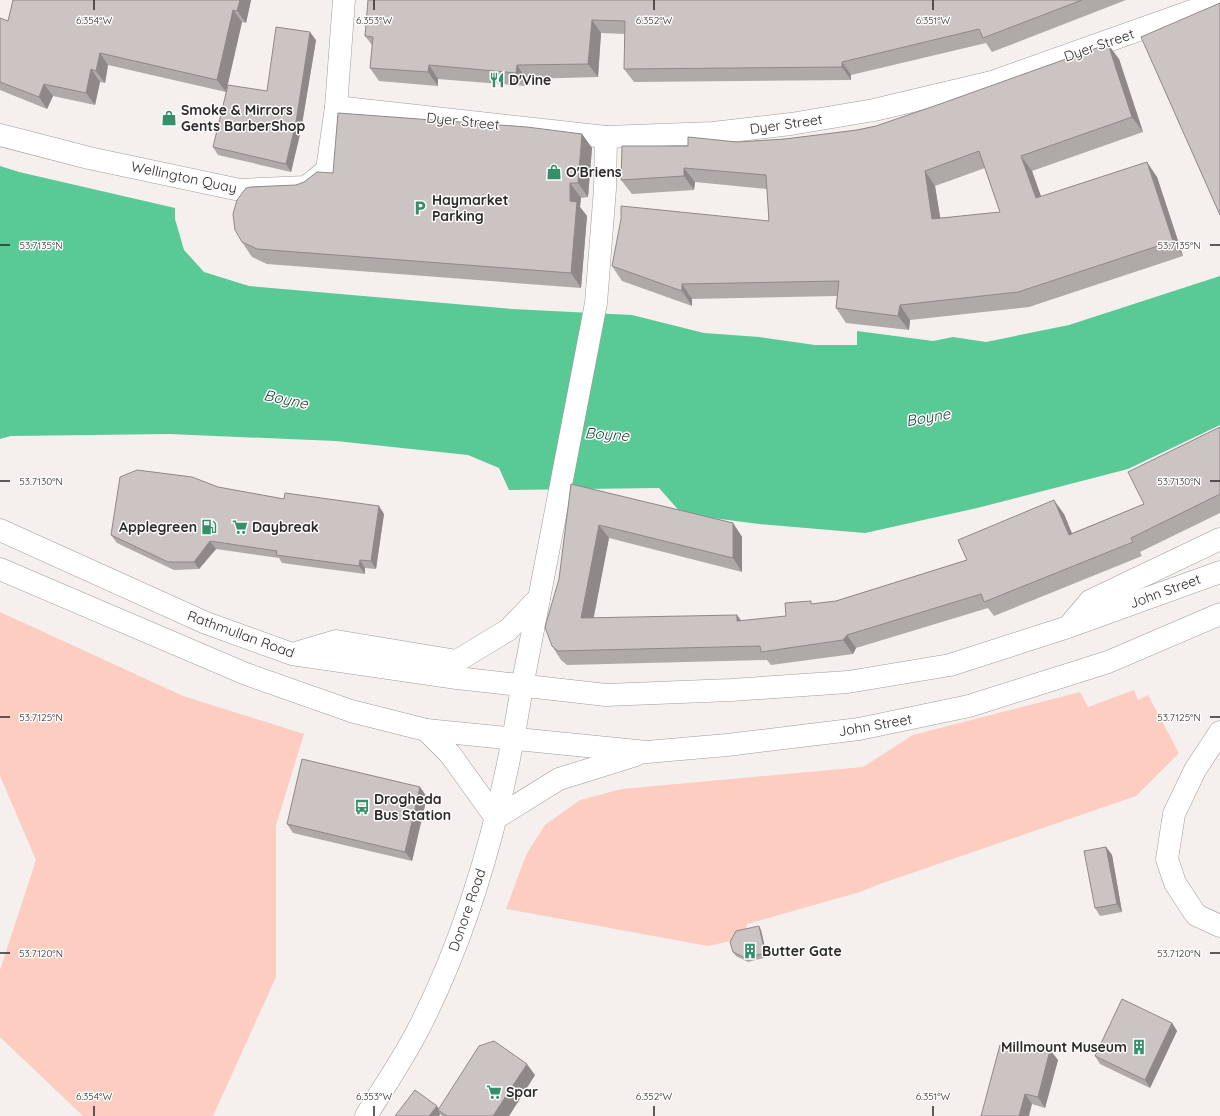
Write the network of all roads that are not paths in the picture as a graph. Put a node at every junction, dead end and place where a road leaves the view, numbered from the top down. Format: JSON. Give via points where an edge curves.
{"nodes":[{"id":1,"x":344,"y":0,"type":"edge"},
{"id":2,"x":1220,"y":1,"type":"edge"},
{"id":3,"x":336,"y":108,"type":"junction"},
{"id":4,"x":0,"y":135,"type":"edge"},
{"id":5,"x":606,"y":137,"type":"junction"},
{"id":6,"x":0,"y":530,"type":"edge"},
{"id":7,"x":1220,"y":539,"type":"edge"},
{"id":8,"x":0,"y":569,"type":"edge"},
{"id":9,"x":1220,"y":572,"type":"edge"},
{"id":10,"x":539,"y":598,"type":"junction"},
{"id":11,"x":1220,"y":614,"type":"edge"},
{"id":12,"x":1068,"y":627,"type":"junction"},
{"id":13,"x":292,"y":654,"type":"junction"},
{"id":14,"x":522,"y":686,"type":"junction"},
{"id":15,"x":426,"y":730,"type":"junction"},
{"id":16,"x":1220,"y":732,"type":"edge"},
{"id":17,"x":514,"y":740,"type":"junction"},
{"id":18,"x":647,"y":752,"type":"junction"},
{"id":19,"x":496,"y":818,"type":"junction"},
{"id":20,"x":1220,"y":926,"type":"edge"},
{"id":21,"x":366,"y":1116,"type":"edge"}],
"edges":[{"from":1,"to":3,"type":"main road","name":"Wellington Quay"},
{"from":2,"to":5,"type":"main road","name":"Dyer Street","via":[[992,82],[874,110],[791,124],[713,133]]},
{"from":3,"to":4,"type":"main road","name":"Wellington Quay","via":[[327,170],[306,187],[240,190],[89,158]]},
{"from":3,"to":5,"type":"main road","name":"Dyer Street"},
{"from":5,"to":10,"type":"main road","name":"Donore Road","via":[[605,189],[596,303]]},
{"from":6,"to":13,"type":"main road","name":"Rathmullan Road","via":[[206,623]]},
{"from":7,"to":12,"type":"main road","via":[[1090,601]]},
{"from":8,"to":15,"type":"main road","via":[[246,674],[351,711]]},
{"from":9,"to":12,"type":"main road","name":"John Street"},
{"from":10,"to":13,"type":"main road","via":[[508,630],[457,661],[336,641]]},
{"from":10,"to":14,"type":"main road","name":"Donore Road"},
{"from":11,"to":18,"type":"main road","name":"John Street","via":[[1108,662],[969,706],[859,729]]},
{"from":12,"to":14,"type":"main road","name":"John Street","via":[[950,665],[848,682],[730,690],[606,694]]},
{"from":13,"to":14,"type":"main road","name":"Rathmullan Road"},
{"from":14,"to":17,"type":"main road","name":"Donore Road"},
{"from":15,"to":17,"type":"main road"},
{"from":15,"to":19,"type":"main road","via":[[450,754]]},
{"from":16,"to":20,"type":"main road","via":[[1195,770],[1174,814],[1167,859],[1175,883],[1196,915]]},
{"from":17,"to":18,"type":"main road","name":"John Street"},
{"from":17,"to":19,"type":"main road","name":"Donore Road"},
{"from":18,"to":19,"type":"main road","via":[[559,779]]},
{"from":19,"to":21,"type":"main road","name":"Donore Road","via":[[448,969],[422,1024]]}]}
